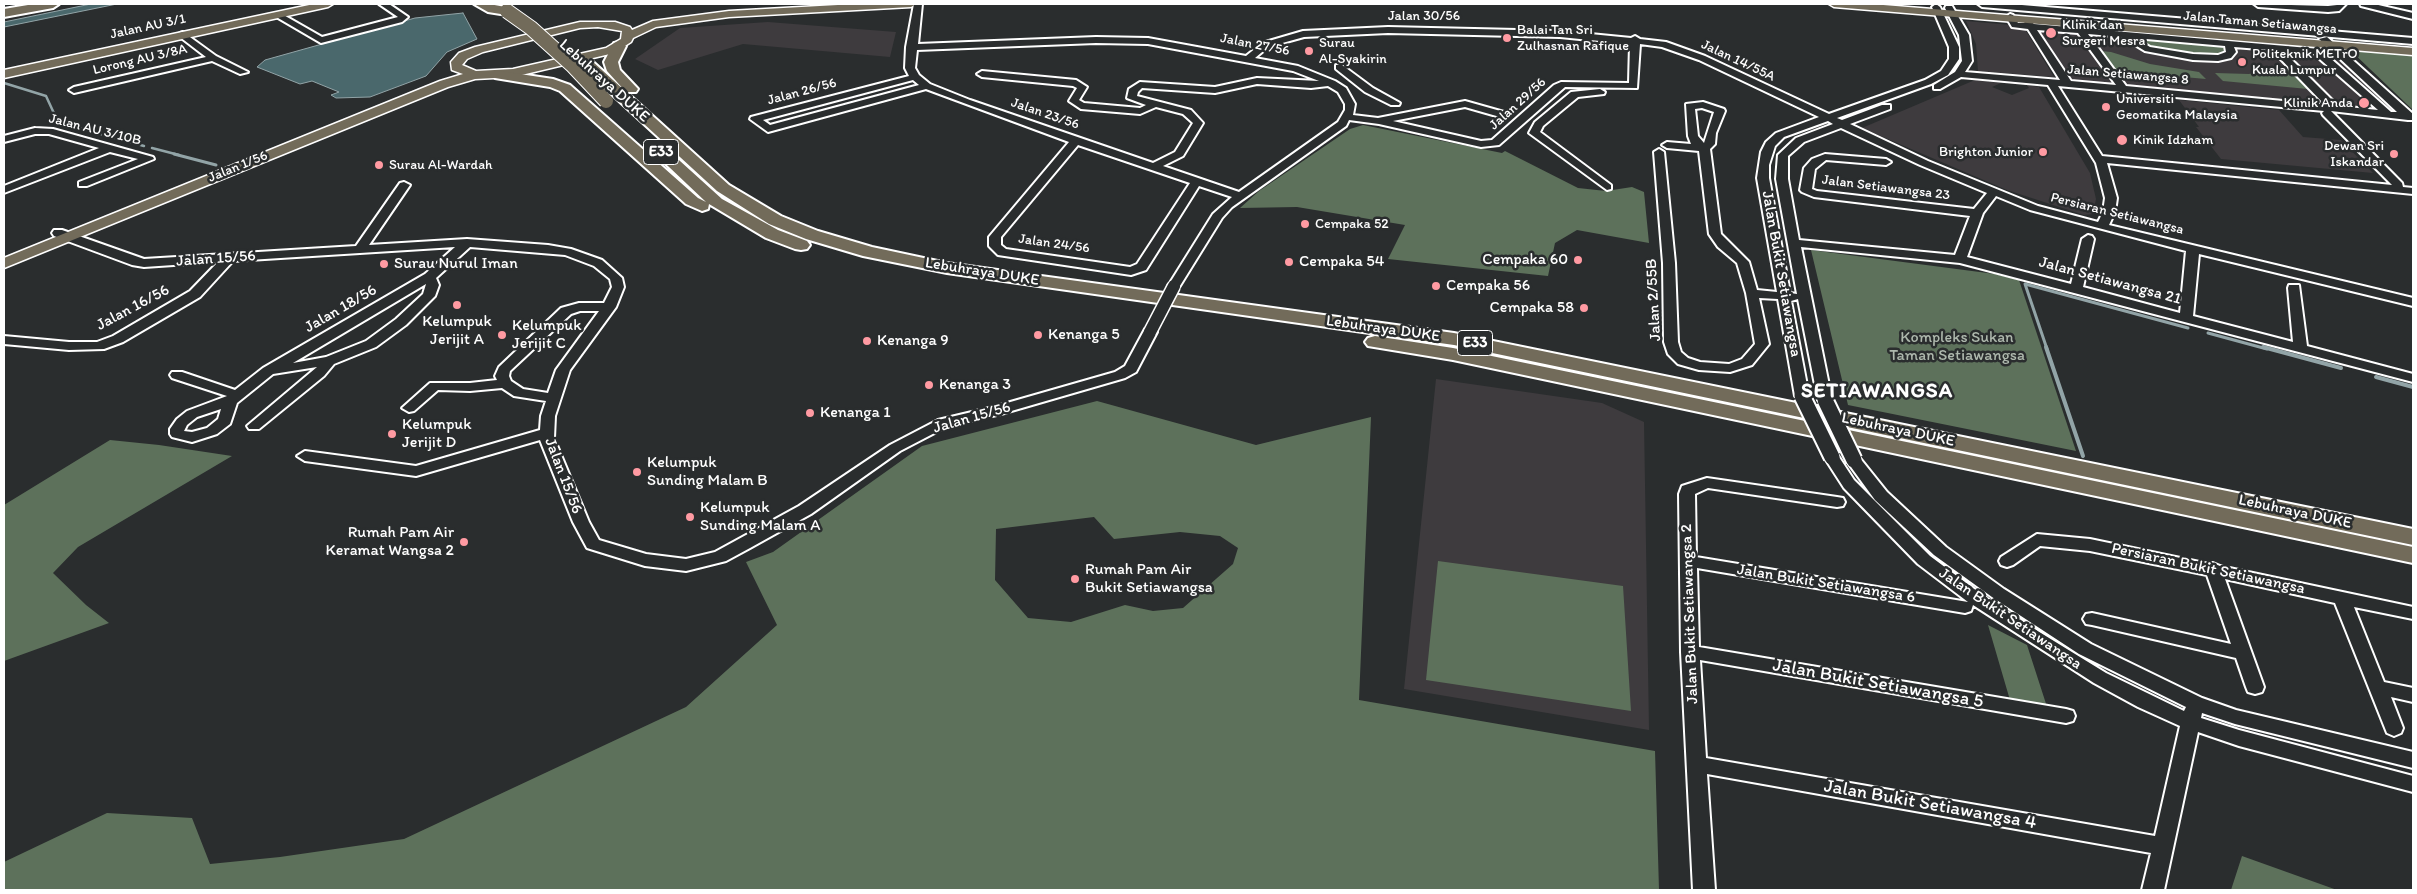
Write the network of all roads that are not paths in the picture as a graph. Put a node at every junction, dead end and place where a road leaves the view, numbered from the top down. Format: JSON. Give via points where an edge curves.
{"nodes":[{"id":1,"x":11,"y":4,"type":"edge"},
{"id":2,"x":31,"y":4,"type":"edge"},
{"id":3,"x":53,"y":4,"type":"edge"},
{"id":4,"x":328,"y":4,"type":"edge"},
{"id":5,"x":383,"y":4,"type":"edge"},
{"id":6,"x":480,"y":4,"type":"edge"},
{"id":7,"x":803,"y":4,"type":"edge"},
{"id":8,"x":910,"y":4,"type":"edge"},
{"id":9,"x":918,"y":4,"type":"edge"},
{"id":10,"x":1834,"y":4,"type":"edge"},
{"id":11,"x":1894,"y":4,"type":"edge"},
{"id":12,"x":1982,"y":4,"type":"edge"},
{"id":13,"x":2258,"y":4,"type":"edge"},
{"id":14,"x":2272,"y":4,"type":"edge"},
{"id":15,"x":2364,"y":4,"type":"edge"},
{"id":16,"x":505,"y":6,"type":"edge"},
{"id":17,"x":4,"y":7,"type":"edge"},
{"id":18,"x":2339,"y":7,"type":"edge"},
{"id":19,"x":1944,"y":10,"type":"junction"},
{"id":20,"x":2058,"y":10,"type":"edge"},
{"id":21,"x":4,"y":13,"type":"edge"},
{"id":22,"x":277,"y":14,"type":"junction"},
{"id":23,"x":2413,"y":16,"type":"edge"},
{"id":24,"x":2028,"y":22,"type":"junction"},
{"id":25,"x":607,"y":24,"type":"junction"},
{"id":26,"x":2242,"y":29,"type":"junction"},
{"id":27,"x":2080,"y":30,"type":"junction"},
{"id":28,"x":2125,"y":34,"type":"junction"},
{"id":29,"x":183,"y":35,"type":"junction"},
{"id":30,"x":1635,"y":40,"type":"junction"},
{"id":31,"x":1966,"y":40,"type":"junction"},
{"id":32,"x":624,"y":41,"type":"junction"},
{"id":33,"x":1953,"y":41,"type":"junction"},
{"id":34,"x":2413,"y":41,"type":"edge"},
{"id":35,"x":2328,"y":42,"type":"junction"},
{"id":36,"x":2229,"y":43,"type":"junction"},
{"id":37,"x":2413,"y":46,"type":"edge"},
{"id":38,"x":911,"y":47,"type":"junction"},
{"id":39,"x":2274,"y":47,"type":"junction"},
{"id":40,"x":2413,"y":52,"type":"edge"},
{"id":41,"x":213,"y":58,"type":"junction"},
{"id":42,"x":1249,"y":58,"type":"junction"},
{"id":43,"x":456,"y":67,"type":"junction"},
{"id":44,"x":1338,"y":67,"type":"dead end"},
{"id":45,"x":243,"y":72,"type":"dead end"},
{"id":46,"x":4,"y":74,"type":"edge"},
{"id":47,"x":500,"y":74,"type":"junction"},
{"id":48,"x":982,"y":74,"type":"dead end"},
{"id":49,"x":1959,"y":74,"type":"junction"},
{"id":50,"x":474,"y":75,"type":"junction"},
{"id":51,"x":915,"y":77,"type":"junction"},
{"id":52,"x":2051,"y":82,"type":"junction"},
{"id":53,"x":1362,"y":84,"type":"junction"},
{"id":54,"x":2067,"y":84,"type":"junction"},
{"id":55,"x":927,"y":86,"type":"junction"},
{"id":56,"x":1337,"y":86,"type":"junction"},
{"id":57,"x":1634,"y":86,"type":"junction"},
{"id":58,"x":2123,"y":88,"type":"junction"},
{"id":59,"x":74,"y":90,"type":"dead end"},
{"id":60,"x":1077,"y":96,"type":"junction"},
{"id":61,"x":1132,"y":98,"type":"junction"},
{"id":62,"x":1395,"y":103,"type":"dead end"},
{"id":63,"x":1155,"y":104,"type":"junction"},
{"id":64,"x":2330,"y":110,"type":"junction"},
{"id":65,"x":2386,"y":113,"type":"junction"},
{"id":66,"x":1500,"y":114,"type":"dead end"},
{"id":67,"x":1348,"y":117,"type":"junction"},
{"id":68,"x":2411,"y":117,"type":"edge"},
{"id":69,"x":1825,"y":118,"type":"junction"},
{"id":70,"x":1379,"y":121,"type":"junction"},
{"id":71,"x":1839,"y":125,"type":"junction"},
{"id":72,"x":4,"y":139,"type":"edge"},
{"id":73,"x":1076,"y":141,"type":"junction"},
{"id":74,"x":110,"y":148,"type":"junction"},
{"id":75,"x":2098,"y":159,"type":"junction"},
{"id":76,"x":1886,"y":162,"type":"dead end"},
{"id":77,"x":1153,"y":167,"type":"junction"},
{"id":78,"x":1196,"y":182,"type":"junction"},
{"id":79,"x":83,"y":184,"type":"dead end"},
{"id":80,"x":404,"y":185,"type":"dead end"},
{"id":81,"x":2398,"y":185,"type":"dead end"},
{"id":82,"x":1607,"y":187,"type":"dead end"},
{"id":83,"x":4,"y":190,"type":"edge"},
{"id":84,"x":2413,"y":191,"type":"edge"},
{"id":85,"x":1993,"y":192,"type":"junction"},
{"id":86,"x":1241,"y":196,"type":"junction"},
{"id":87,"x":1977,"y":213,"type":"junction"},
{"id":88,"x":2102,"y":227,"type":"junction"},
{"id":89,"x":772,"y":234,"type":"junction"},
{"id":90,"x":62,"y":235,"type":"junction"},
{"id":91,"x":2088,"y":239,"type":"dead end"},
{"id":92,"x":467,"y":243,"type":"junction"},
{"id":93,"x":1794,"y":243,"type":"junction"},
{"id":94,"x":2192,"y":248,"type":"junction"},
{"id":95,"x":360,"y":250,"type":"junction"},
{"id":96,"x":4,"y":254,"type":"edge"},
{"id":97,"x":230,"y":257,"type":"junction"},
{"id":98,"x":1960,"y":259,"type":"junction"},
{"id":99,"x":4,"y":262,"type":"edge"},
{"id":100,"x":947,"y":268,"type":"junction"},
{"id":101,"x":429,"y":277,"type":"junction"},
{"id":102,"x":2294,"y":288,"type":"dead end"},
{"id":103,"x":2076,"y":289,"type":"junction"},
{"id":104,"x":1752,"y":292,"type":"junction"},
{"id":105,"x":1785,"y":296,"type":"junction"},
{"id":106,"x":1804,"y":298,"type":"junction"},
{"id":107,"x":2413,"y":302,"type":"edge"},
{"id":108,"x":609,"y":307,"type":"junction"},
{"id":109,"x":2186,"y":317,"type":"junction"},
{"id":110,"x":4,"y":340,"type":"edge"},
{"id":111,"x":2300,"y":348,"type":"junction"},
{"id":112,"x":329,"y":361,"type":"junction"},
{"id":113,"x":268,"y":371,"type":"junction"},
{"id":114,"x":177,"y":375,"type":"dead end"},
{"id":115,"x":2413,"y":378,"type":"edge"},
{"id":116,"x":504,"y":383,"type":"junction"},
{"id":117,"x":553,"y":398,"type":"junction"},
{"id":118,"x":409,"y":408,"type":"dead end"},
{"id":119,"x":254,"y":426,"type":"dead end"},
{"id":120,"x":546,"y":433,"type":"junction"},
{"id":121,"x":305,"y":456,"type":"dead end"},
{"id":122,"x":1837,"y":502,"type":"dead end"},
{"id":123,"x":2413,"y":537,"type":"edge"},
{"id":124,"x":2413,"y":555,"type":"edge"},
{"id":125,"x":1687,"y":561,"type":"junction"},
{"id":126,"x":2007,"y":561,"type":"dead end"},
{"id":127,"x":2213,"y":569,"type":"junction"},
{"id":128,"x":2341,"y":597,"type":"junction"},
{"id":129,"x":1965,"y":608,"type":"dead end"},
{"id":130,"x":2413,"y":613,"type":"edge"},
{"id":131,"x":2092,"y":619,"type":"dead end"},
{"id":132,"x":1690,"y":652,"type":"junction"},
{"id":133,"x":2243,"y":653,"type":"junction"},
{"id":134,"x":2255,"y":687,"type":"dead end"},
{"id":135,"x":2377,"y":687,"type":"junction"},
{"id":136,"x":2413,"y":695,"type":"edge"},
{"id":137,"x":2193,"y":713,"type":"junction"},
{"id":138,"x":2066,"y":716,"type":"dead end"},
{"id":139,"x":2394,"y":728,"type":"dead end"},
{"id":140,"x":2413,"y":760,"type":"edge"},
{"id":141,"x":1696,"y":764,"type":"junction"},
{"id":142,"x":2413,"y":784,"type":"edge"},
{"id":143,"x":2163,"y":846,"type":"junction"},
{"id":144,"x":1704,"y":890,"type":"edge"},
{"id":145,"x":2153,"y":890,"type":"edge"}],
"edges":[{"from":1,"to":17,"type":"highway"},
{"from":2,"to":17,"type":"highway"},
{"from":3,"to":21,"type":"highway"},
{"from":4,"to":22,"type":"main road","name":"Jalan AU 3/1"},
{"from":5,"to":22,"type":"street","via":[[404,17],[321,40]]},
{"from":6,"to":16,"type":"highway","via":[[488,8]]},
{"from":7,"to":25,"type":"main road","via":[[729,8]]},
{"from":8,"to":32,"type":"main road","via":[[729,14],[660,23]]},
{"from":9,"to":38,"type":"street"},
{"from":10,"to":19,"type":"main road","name":"Jalan Taman Setiawangsa"},
{"from":11,"to":19,"type":"main road","name":"Jalan Taman Setiawangsa"},
{"from":12,"to":20,"type":"street"},
{"from":13,"to":14,"type":"street"},
{"from":14,"to":18,"type":"street"},
{"from":15,"to":23,"type":"street"},
{"from":16,"to":89,"type":"highway","name":"Lebuhraya DUKE","number":"E33","bridge":true,"via":[[572,65],[706,195]]},
{"from":16,"to":100,"type":"highway","name":"Lebuhraya DUKE","number":"E33","via":[[542,25],[723,188],[749,205],[812,235],[869,252]]},
{"from":19,"to":20,"type":"main road","name":"Jalan Taman Setiawangsa"},
{"from":19,"to":24,"type":"main road","name":"Jalan Taman Setiawangsa"},
{"from":19,"to":31,"type":"street"},
{"from":19,"to":33,"type":"street"},
{"from":20,"to":26,"type":"main road","name":"Jalan Taman Setiawangsa"},
{"from":22,"to":29,"type":"main road","name":"Jalan AU 3/1"},
{"from":24,"to":27,"type":"street"},
{"from":24,"to":35,"type":"main road","name":"Jalan Taman Setiawangsa"},
{"from":24,"to":54,"type":"street"},
{"from":25,"to":32,"type":"main road","via":[[626,29]]},
{"from":25,"to":43,"type":"main road","via":[[580,26],[487,46],[463,56],[456,62]]},
{"from":26,"to":34,"type":"street"},
{"from":26,"to":35,"type":"main road","name":"Jalan Taman Setiawangsa"},
{"from":27,"to":28,"type":"street"},
{"from":27,"to":58,"type":"street"},
{"from":28,"to":36,"type":"street"},
{"from":28,"to":36,"type":"street","via":[[2148,49],[2193,57],[2228,56],[2231,52]]},
{"from":29,"to":41,"type":"street"},
{"from":29,"to":46,"type":"main road","name":"Jalan AU 3/1"},
{"from":30,"to":42,"type":"street","name":"Jalan 30/56","via":[[1471,30],[1346,31],[1303,34],[1272,42]]},
{"from":30,"to":57,"type":"street"},
{"from":30,"to":69,"type":"street","name":"Jalan 14/55A","via":[[1662,44],[1702,58]]},
{"from":31,"to":33,"type":"street"},
{"from":31,"to":49,"type":"street","via":[[1968,61]]},
{"from":32,"to":47,"type":"main road","name":"Jalan 1/56","via":[[600,54]]},
{"from":32,"to":100,"type":"highway","via":[[611,62],[614,71],[737,182],[788,214],[822,229]]},
{"from":33,"to":69,"type":"street","name":"Jalan Bukit Setiawangsa","via":[[1954,59],[1936,78]]},
{"from":35,"to":37,"type":"main road","name":"Jalan Taman Setiawangsa"},
{"from":35,"to":40,"type":"main road","name":"Jalan Taman Setiawangsa"},
{"from":35,"to":68,"type":"street"},
{"from":36,"to":39,"type":"street"},
{"from":38,"to":42,"type":"street","name":"Jalan 27/56","via":[[1136,41]]},
{"from":38,"to":51,"type":"street","via":[[910,68]]},
{"from":39,"to":64,"type":"street"},
{"from":39,"to":65,"type":"street","via":[[2324,54]]},
{"from":41,"to":45,"type":"street"},
{"from":41,"to":59,"type":"street","name":"Lorong AU 3/8A"},
{"from":42,"to":56,"type":"street","name":"Jalan 27/56","via":[[1295,68]]},
{"from":43,"to":50,"type":"main road"},
{"from":43,"to":90,"type":"main road","name":"Jalan 1/56","via":[[436,80]]},
{"from":44,"to":53,"type":"street"},
{"from":47,"to":50,"type":"main road","name":"Jalan 1/56"},
{"from":47,"to":89,"type":"highway","via":[[565,88],[692,201],[740,227]]},
{"from":48,"to":60,"type":"street","via":[[1076,83],[1082,87]]},
{"from":49,"to":52,"type":"street","name":"Jalan Setiawangsa 8"},
{"from":49,"to":71,"type":"street","name":"Jalan Bukit Setiawangsa","via":[[1939,87]]},
{"from":50,"to":90,"type":"main road","name":"Jalan 1/56"},
{"from":51,"to":55,"type":"street","name":"Jalan 23/56"},
{"from":51,"to":55,"type":"street","name":"Jalan 26/56","via":[[755,119],[768,129]]},
{"from":52,"to":54,"type":"street","name":"Jalan Setiawangsa 8"},
{"from":52,"to":75,"type":"street"},
{"from":53,"to":56,"type":"street"},
{"from":53,"to":62,"type":"street"},
{"from":54,"to":58,"type":"street","name":"Jalan Setiawangsa 8"},
{"from":55,"to":73,"type":"street","name":"Jalan 23/56"},
{"from":56,"to":61,"type":"street","via":[[1257,81],[1209,90],[1147,85],[1136,88]]},
{"from":56,"to":67,"type":"street","via":[[1350,104]]},
{"from":57,"to":70,"type":"street","name":"Jalan 29/56","via":[[1564,84],[1495,143],[1488,144]]},
{"from":57,"to":82,"type":"street","via":[[1626,93],[1575,94],[1539,124],[1534,133]]},
{"from":58,"to":64,"type":"street","name":"Jalan Setiawangsa 8"},
{"from":60,"to":61,"type":"street","via":[[1117,100]]},
{"from":60,"to":63,"type":"street","via":[[1075,104],[1081,106],[1131,110],[1147,109]]},
{"from":61,"to":63,"type":"street"},
{"from":63,"to":77,"type":"street","via":[[1187,112],[1198,123],[1179,154]]},
{"from":64,"to":65,"type":"street","name":"Jalan Setiawangsa 8"},
{"from":64,"to":81,"type":"street"},
{"from":65,"to":68,"type":"street","name":"Jalan Setiawangsa 8"},
{"from":66,"to":70,"type":"street","via":[[1465,104]]},
{"from":67,"to":70,"type":"street","name":"Jalan 29/56"},
{"from":67,"to":86,"type":"street","via":[[1329,135]]},
{"from":69,"to":71,"type":"street","name":"Persiaran Setiawangsa"},
{"from":69,"to":105,"type":"street","name":"Jalan Bukit Setiawangsa","via":[[1780,135],[1770,144],[1763,165]]},
{"from":71,"to":85,"type":"street","name":"Persiaran Setiawangsa"},
{"from":71,"to":93,"type":"street","name":"Jalan Bukit Setiawangsa","via":[[1800,140],[1783,155],[1782,179]]},
{"from":72,"to":74,"type":"street","name":"Jalan AU 3/10B","via":[[49,131]]},
{"from":73,"to":77,"type":"street","name":"Jalan 23/56"},
{"from":73,"to":78,"type":"street","name":"Jalan 24/56","via":[[996,237],[995,246],[1002,252],[1131,270],[1142,267]]},
{"from":74,"to":79,"type":"street","name":"Jalan AU 3/10B","via":[[149,160]]},
{"from":74,"to":83,"type":"street"},
{"from":75,"to":84,"type":"street"},
{"from":75,"to":88,"type":"street","via":[[2111,198]]},
{"from":76,"to":87,"type":"street","name":"Jalan Setiawangsa 23","via":[[1825,157],[1810,168],[1806,190],[1814,194]]},
{"from":77,"to":78,"type":"street","name":"Jalan 23/56"},
{"from":78,"to":86,"type":"street","name":"Jalan 23/56"},
{"from":80,"to":95,"type":"street"},
{"from":85,"to":87,"type":"street"},
{"from":85,"to":88,"type":"street","name":"Persiaran Setiawangsa","via":[[2052,214]]},
{"from":86,"to":120,"type":"street","name":"Jalan 15/56","bridge":true,"via":[[1217,216],[1174,286],[1131,369],[996,411],[943,423],[895,448],[805,510],[720,557],[686,565],[645,560],[593,544]]},
{"from":87,"to":98,"type":"street"},
{"from":88,"to":94,"type":"street","name":"Persiaran Setiawangsa"},
{"from":89,"to":124,"type":"highway","name":"Lebuhraya DUKE","number":"E33","via":[[826,252],[935,273],[1453,354]]},
{"from":90,"to":96,"type":"main road","name":"Jalan 1/56"},
{"from":90,"to":97,"type":"street","name":"Jalan 15/56","via":[[144,263]]},
{"from":90,"to":99,"type":"main road","name":"Jalan 1/56"},
{"from":91,"to":103,"type":"street"},
{"from":92,"to":95,"type":"street","name":"Jalan 15/56"},
{"from":92,"to":101,"type":"street","name":"Jalan 18/56"},
{"from":92,"to":108,"type":"street","name":"Jalan 15/56","via":[[568,252],[598,263],[616,278],[618,287]]},
{"from":93,"to":98,"type":"street","name":"Jalan Setiawangsa 21"},
{"from":93,"to":106,"type":"street","name":"Jalan Bukit Setiawangsa"},
{"from":94,"to":107,"type":"street","name":"Persiaran Setiawangsa"},
{"from":94,"to":109,"type":"street"},
{"from":95,"to":97,"type":"street","name":"Jalan 15/56"},
{"from":97,"to":110,"type":"street","name":"Jalan 16/56","via":[[195,294],[118,339],[99,346]]},
{"from":98,"to":103,"type":"street","name":"Jalan Setiawangsa 21"},
{"from":100,"to":123,"type":"highway","name":"Lebuhraya DUKE","number":"E33","via":[[1454,339]]},
{"from":101,"to":112,"type":"street","via":[[433,285],[430,296],[416,309],[371,344]]},
{"from":101,"to":113,"type":"street","name":"Jalan 18/56"},
{"from":102,"to":111,"type":"street"},
{"from":103,"to":109,"type":"street","name":"Jalan Setiawangsa 21"},
{"from":104,"to":104,"type":"street","name":"Jalan 2/55B","via":[[1743,262],[1715,234],[1704,148],[1663,149],[1671,342],[1675,354],[1699,366],[1730,368],[1747,362],[1762,344]]},
{"from":104,"to":105,"type":"street"},
{"from":105,"to":106,"type":"street"},
{"from":105,"to":137,"type":"street","name":"Jalan Bukit Setiawangsa","bridge":true,"via":[[1802,396],[1832,457],[1849,484],[1917,554],[1991,610],[2100,678],[2146,702]]},
{"from":106,"to":137,"type":"street","name":"Jalan Bukit Setiawangsa","bridge":true,"via":[[1825,400],[1854,460],[1881,496],[1940,551],[1998,593]]},
{"from":108,"to":116,"type":"street","via":[[580,306],[566,311],[504,370]]},
{"from":108,"to":117,"type":"street","name":"Jalan 15/56","via":[[563,370]]},
{"from":109,"to":111,"type":"street","name":"Jalan Setiawangsa 21"},
{"from":111,"to":115,"type":"street","name":"Jalan Setiawangsa 21"},
{"from":112,"to":113,"type":"street"},
{"from":112,"to":119,"type":"street","via":[[319,373]]},
{"from":113,"to":114,"type":"street","name":"Jalan 18/56","via":[[233,398]]},
{"from":116,"to":117,"type":"street","via":[[529,396]]},
{"from":116,"to":118,"type":"street","via":[[470,387],[435,386]]},
{"from":117,"to":120,"type":"street","name":"Jalan 15/56"},
{"from":120,"to":121,"type":"street","via":[[416,471]]},
{"from":122,"to":125,"type":"street","name":"Jalan Bukit Setiawangsa 2","via":[[1703,483],[1688,490],[1687,494]]},
{"from":125,"to":129,"type":"street","name":"Jalan Bukit Setiawangsa 6"},
{"from":125,"to":132,"type":"street","name":"Jalan Bukit Setiawangsa 2"},
{"from":126,"to":127,"type":"street","name":"Persiaran Bukit Setiawangsa","via":[[2037,540],[2090,545]]},
{"from":127,"to":128,"type":"street","name":"Persiaran Bukit Setiawangsa"},
{"from":127,"to":133,"type":"street"},
{"from":128,"to":130,"type":"street","name":"Persiaran Bukit Setiawangsa"},
{"from":128,"to":135,"type":"street"},
{"from":131,"to":133,"type":"street"},
{"from":132,"to":138,"type":"street","name":"Jalan Bukit Setiawangsa 5"},
{"from":132,"to":141,"type":"street","name":"Jalan Bukit Setiawangsa 2"},
{"from":133,"to":134,"type":"street"},
{"from":135,"to":136,"type":"street"},
{"from":135,"to":139,"type":"street"},
{"from":137,"to":140,"type":"street","name":"Jalan Bukit Setiawangsa","via":[[2235,717]]},
{"from":137,"to":142,"type":"street","name":"Jalan Bukit Setiawangsa","via":[[2239,738]]},
{"from":137,"to":143,"type":"street"},
{"from":141,"to":143,"type":"street","name":"Jalan Bukit Setiawangsa 4"},
{"from":141,"to":144,"type":"street","name":"Jalan Bukit Setiawangsa 2"},
{"from":143,"to":145,"type":"street"}]}
